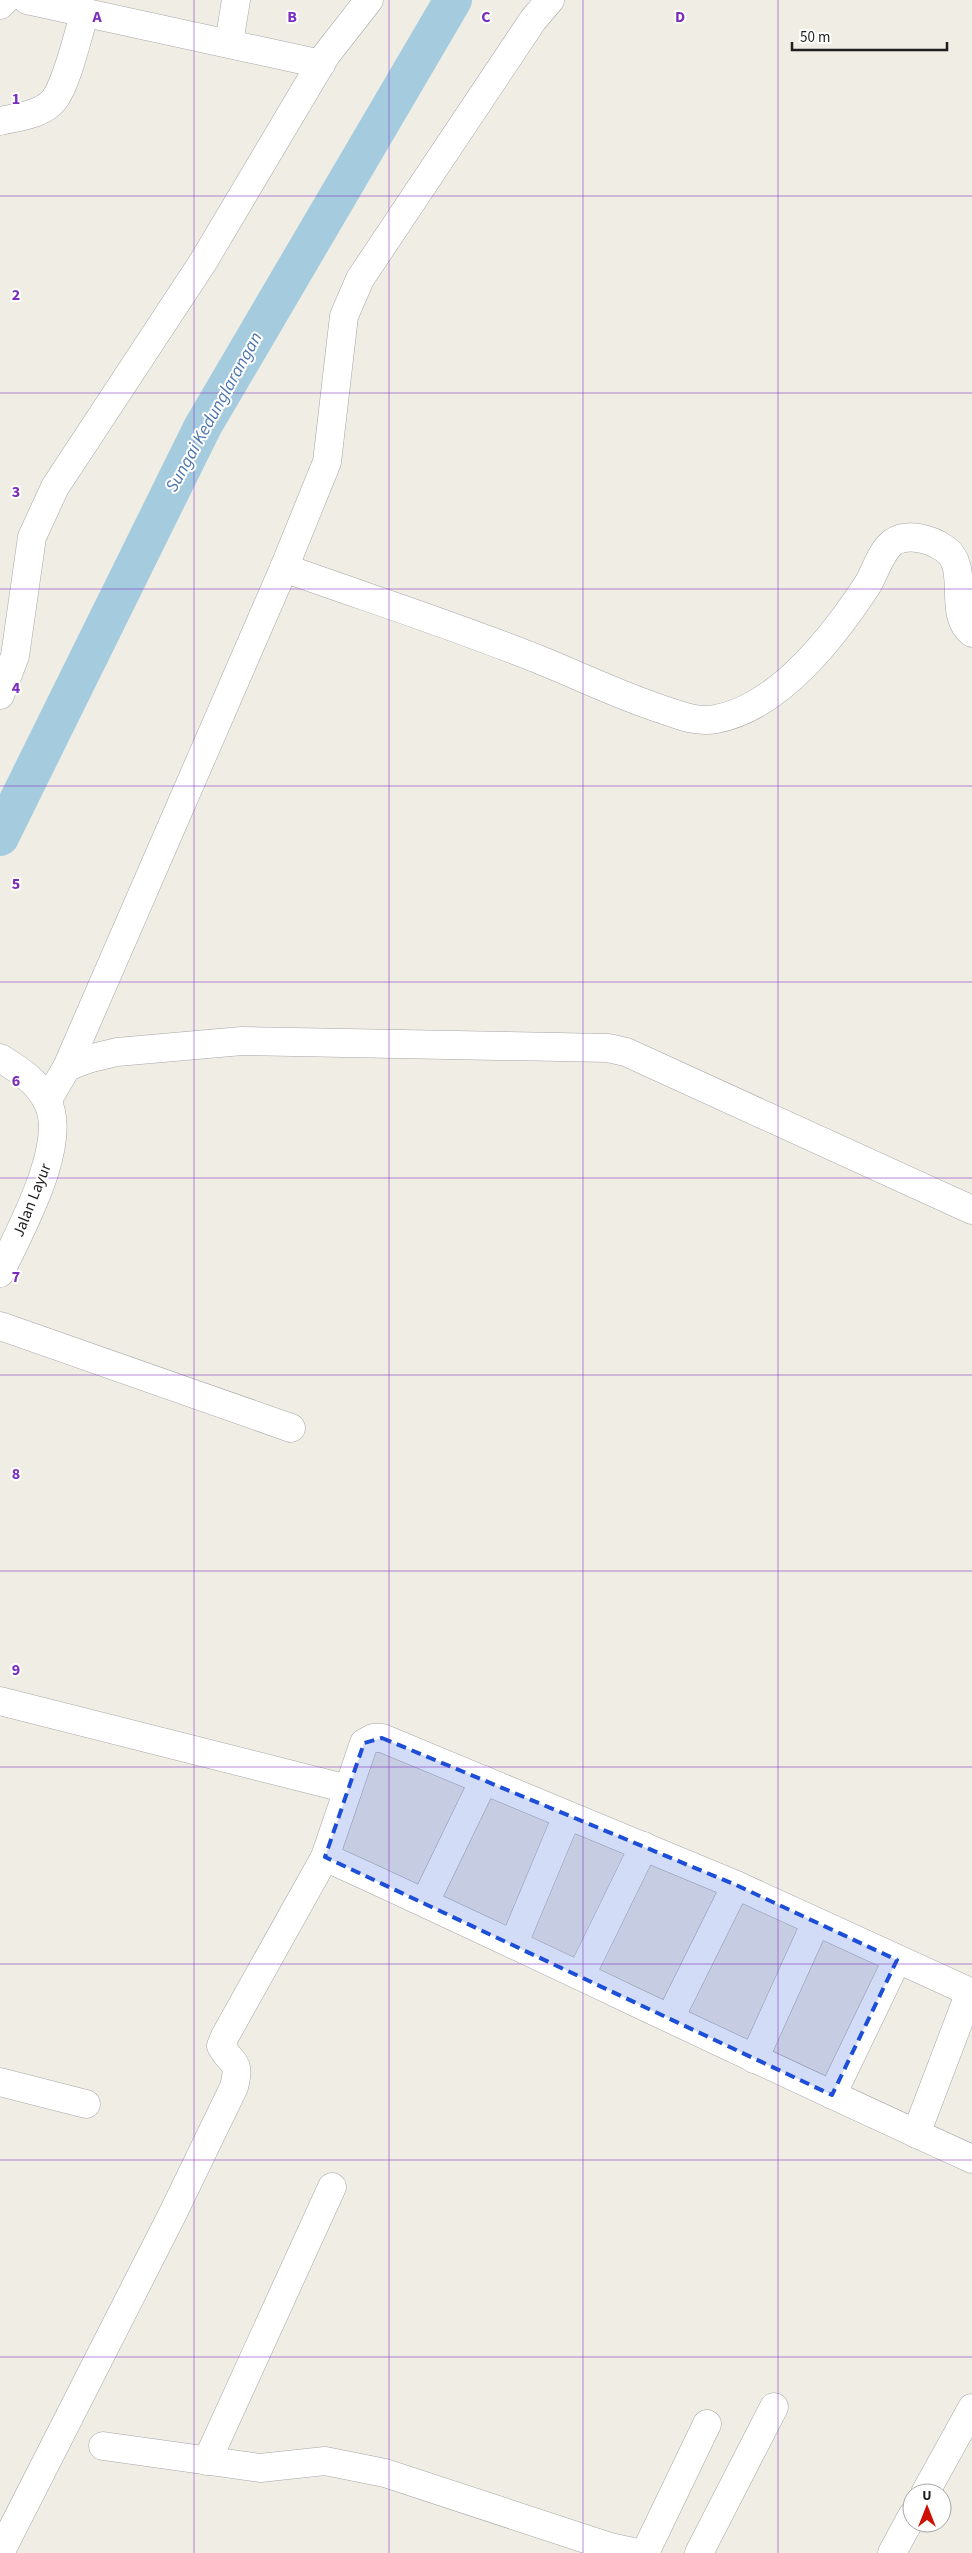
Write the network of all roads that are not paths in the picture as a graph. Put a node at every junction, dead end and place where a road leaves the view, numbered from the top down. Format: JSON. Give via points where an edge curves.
{"nodes":[{"id":1,"x":5,"y":0,"type":"edge"},
{"id":2,"x":27,"y":0,"type":"edge"},
{"id":3,"x":236,"y":0,"type":"edge"},
{"id":4,"x":369,"y":0,"type":"edge"},
{"id":5,"x":550,"y":0,"type":"edge"},
{"id":6,"x":0,"y":6,"type":"edge"},
{"id":7,"x":85,"y":12,"type":"junction"},
{"id":8,"x":229,"y":43,"type":"junction"},
{"id":9,"x":321,"y":64,"type":"junction"},
{"id":10,"x":0,"y":121,"type":"edge"},
{"id":11,"x":284,"y":568,"type":"junction"},
{"id":12,"x":972,"y":633,"type":"edge"},
{"id":13,"x":0,"y":695,"type":"edge"},
{"id":14,"x":0,"y":1058,"type":"edge"},
{"id":15,"x":67,"y":1067,"type":"junction"},
{"id":16,"x":48,"y":1101,"type":"junction"},
{"id":17,"x":972,"y":1210,"type":"edge"},
{"id":18,"x":0,"y":1273,"type":"edge"},
{"id":19,"x":0,"y":1326,"type":"edge"},
{"id":20,"x":291,"y":1428,"type":"dead end"},
{"id":21,"x":0,"y":1701,"type":"edge"},
{"id":22,"x":484,"y":1780,"type":"junction"},
{"id":23,"x":348,"y":1789,"type":"junction"},
{"id":24,"x":567,"y":1816,"type":"junction"},
{"id":25,"x":644,"y":1846,"type":"junction"},
{"id":26,"x":325,"y":1857,"type":"junction"},
{"id":27,"x":736,"y":1885,"type":"junction"},
{"id":28,"x":424,"y":1902,"type":"junction"},
{"id":29,"x":816,"y":1922,"type":"junction"},
{"id":30,"x":514,"y":1943,"type":"junction"},
{"id":31,"x":897,"y":1960,"type":"junction"},
{"id":32,"x":581,"y":1975,"type":"junction"},
{"id":33,"x":971,"y":1992,"type":"edge"},
{"id":34,"x":670,"y":2018,"type":"junction"},
{"id":35,"x":754,"y":2059,"type":"junction"},
{"id":36,"x":0,"y":2082,"type":"edge"},
{"id":37,"x":832,"y":2095,"type":"junction"},
{"id":38,"x":86,"y":2104,"type":"dead end"},
{"id":39,"x":916,"y":2134,"type":"junction"},
{"id":40,"x":972,"y":2159,"type":"edge"},
{"id":41,"x":332,"y":2187,"type":"dead end"},
{"id":42,"x":774,"y":2407,"type":"dead end"},
{"id":43,"x":972,"y":2408,"type":"edge"},
{"id":44,"x":707,"y":2424,"type":"dead end"},
{"id":45,"x":103,"y":2446,"type":"dead end"},
{"id":46,"x":207,"y":2460,"type":"junction"},
{"id":47,"x":931,"y":2483,"type":"edge"},
{"id":48,"x":903,"y":2533,"type":"edge"},
{"id":49,"x":0,"y":2553,"type":"edge"},
{"id":50,"x":638,"y":2553,"type":"edge"},
{"id":51,"x":645,"y":2553,"type":"edge"},
{"id":52,"x":699,"y":2553,"type":"edge"},
{"id":53,"x":892,"y":2553,"type":"edge"}],
"edges":[{"from":1,"to":6,"type":"street"},
{"from":2,"to":7,"type":"street"},
{"from":3,"to":8,"type":"street"},
{"from":4,"to":9,"type":"street"},
{"from":5,"to":11,"type":"street","via":[[533,20],[360,279],[344,316],[327,462]]},
{"from":7,"to":8,"type":"street"},
{"from":7,"to":10,"type":"street","via":[[54,100],[35,112]]},
{"from":8,"to":9,"type":"street"},
{"from":9,"to":13,"type":"street","via":[[203,262],[55,487],[32,537],[15,656]]},
{"from":11,"to":12,"type":"street","via":[[693,720],[738,712],[781,686],[840,624],[887,549],[898,540],[927,540],[951,554],[962,616]]},
{"from":11,"to":15,"type":"street"},
{"from":14,"to":16,"type":"street","via":[[26,1074]]},
{"from":15,"to":16,"type":"street"},
{"from":15,"to":17,"type":"street","via":[[117,1052],[242,1041],[608,1048],[626,1052]]},
{"from":16,"to":18,"type":"street","name":"Jalan Layur","via":[[52,1117],[50,1154],[41,1187]]},
{"from":19,"to":20,"type":"street"},
{"from":21,"to":23,"type":"street"},
{"from":22,"to":23,"type":"street","via":[[382,1738],[373,1738],[364,1743]]},
{"from":22,"to":24,"type":"street"},
{"from":22,"to":28,"type":"street"},
{"from":23,"to":26,"type":"street"},
{"from":24,"to":25,"type":"street"},
{"from":24,"to":30,"type":"street"},
{"from":25,"to":27,"type":"street"},
{"from":25,"to":32,"type":"street"},
{"from":26,"to":28,"type":"street"},
{"from":26,"to":49,"type":"street","via":[[225,2036],[222,2046],[235,2061],[234,2087]]},
{"from":27,"to":29,"type":"street"},
{"from":27,"to":34,"type":"street"},
{"from":28,"to":30,"type":"street"},
{"from":29,"to":31,"type":"street"},
{"from":29,"to":35,"type":"street"},
{"from":30,"to":32,"type":"street"},
{"from":31,"to":33,"type":"street"},
{"from":31,"to":37,"type":"street"},
{"from":32,"to":34,"type":"street"},
{"from":33,"to":39,"type":"street"},
{"from":34,"to":35,"type":"street"},
{"from":35,"to":37,"type":"street"},
{"from":36,"to":38,"type":"street"},
{"from":37,"to":39,"type":"street"},
{"from":39,"to":40,"type":"street"},
{"from":41,"to":46,"type":"street"},
{"from":42,"to":52,"type":"street"},
{"from":43,"to":47,"type":"street"},
{"from":44,"to":51,"type":"street"},
{"from":45,"to":46,"type":"street"},
{"from":46,"to":50,"type":"street","via":[[260,2468],[325,2460],[385,2472],[610,2547]]},
{"from":48,"to":53,"type":"street"}]}
